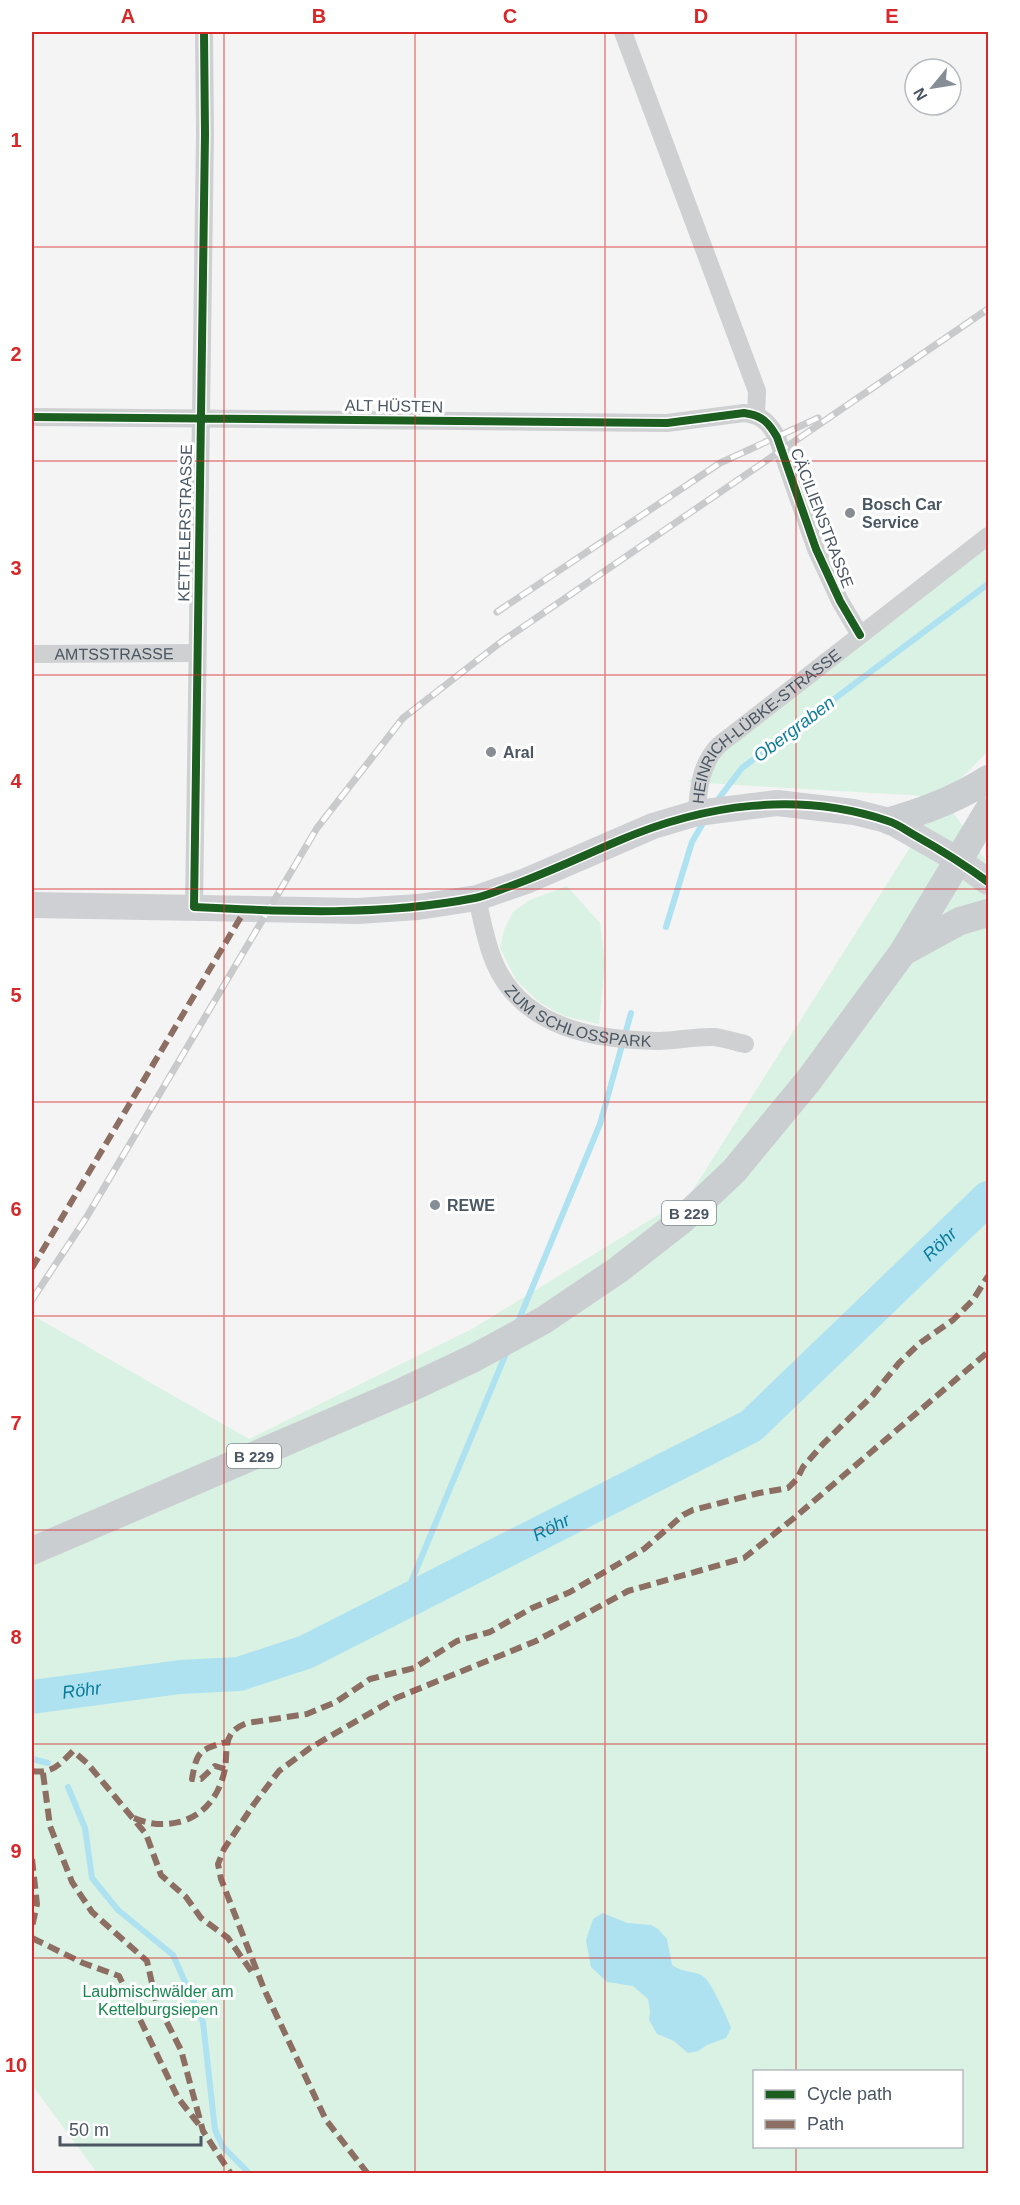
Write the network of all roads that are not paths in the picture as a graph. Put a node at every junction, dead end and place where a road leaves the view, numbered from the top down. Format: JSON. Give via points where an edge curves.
{"nodes":[{"id":1,"x":204,"y":32,"type":"edge"},
{"id":2,"x":623,"y":32,"type":"edge"},
{"id":3,"x":756,"y":415,"type":"junction"},
{"id":4,"x":32,"y":417,"type":"edge"},
{"id":5,"x":201,"y":417,"type":"junction"},
{"id":6,"x":988,"y":536,"type":"edge"},
{"id":7,"x":860,"y":635,"type":"junction"},
{"id":8,"x":197,"y":653,"type":"junction"},
{"id":9,"x":32,"y":654,"type":"edge"},
{"id":10,"x":988,"y":779,"type":"edge"},
{"id":11,"x":988,"y":811,"type":"edge"},
{"id":12,"x":697,"y":813,"type":"junction"},
{"id":13,"x":890,"y":821,"type":"junction"},
{"id":14,"x":958,"y":860,"type":"junction"},
{"id":15,"x":988,"y":882,"type":"edge"},
{"id":16,"x":477,"y":898,"type":"junction"},
{"id":17,"x":32,"y":905,"type":"edge"},
{"id":18,"x":194,"y":907,"type":"junction"},
{"id":19,"x":988,"y":913,"type":"edge"},
{"id":20,"x":903,"y":952,"type":"junction"},
{"id":21,"x":745,"y":1044,"type":"dead end"},
{"id":22,"x":32,"y":1551,"type":"edge"}],
"edges":[{"from":1,"to":5,"type":"street","name":"KETTELERSTRASSE"},
{"from":2,"to":3,"type":"street","via":[[757,391]]},
{"from":3,"to":5,"type":"street","name":"ALT HÜSTEN","via":[[744,413],[667,423]]},
{"from":3,"to":7,"type":"street","name":"CÄCILIENSTRASSE","via":[[771,426],[777,437],[816,549]]},
{"from":4,"to":5,"type":"street","name":"ALT HÜSTEN"},
{"from":5,"to":8,"type":"street","name":"KETTELERSTRASSE"},
{"from":6,"to":7,"type":"street","name":"HEINRICH-LÜBKE-STRASSE"},
{"from":7,"to":12,"type":"street","name":"HEINRICH-LÜBKE-STRASSE","via":[[713,751],[698,790]]},
{"from":8,"to":9,"type":"street","name":"AMTSSTRASSE"},
{"from":8,"to":18,"type":"street","name":"KETTELERSTRASSE"},
{"from":10,"to":13,"type":"main road","via":[[945,803]]},
{"from":11,"to":14,"type":"main road","number":"B 229"},
{"from":12,"to":13,"type":"street","via":[[777,803],[824,807]]},
{"from":12,"to":16,"type":"street","name":"HEINRICH-LÜBKE-STRASSE","via":[[653,826]]},
{"from":13,"to":14,"type":"street"},
{"from":14,"to":15,"type":"street"},
{"from":14,"to":20,"type":"main road","number":"B 229"},
{"from":16,"to":18,"type":"street","name":"HEINRICH-LÜBKE-STRASSE","via":[[358,911]]},
{"from":16,"to":21,"type":"street","name":"ZUM SCHLOSSPARK","via":[[495,964],[506,985],[542,1018],[565,1028],[613,1038],[673,1041],[712,1037]]},
{"from":17,"to":18,"type":"street","name":"HEINRICH-LÜBKE-STRASSE"},
{"from":19,"to":20,"type":"main road","via":[[960,921]]},
{"from":20,"to":22,"type":"main road","number":"B 229","via":[[809,1080],[734,1171],[682,1220],[618,1270],[544,1320],[404,1392]]}]}
